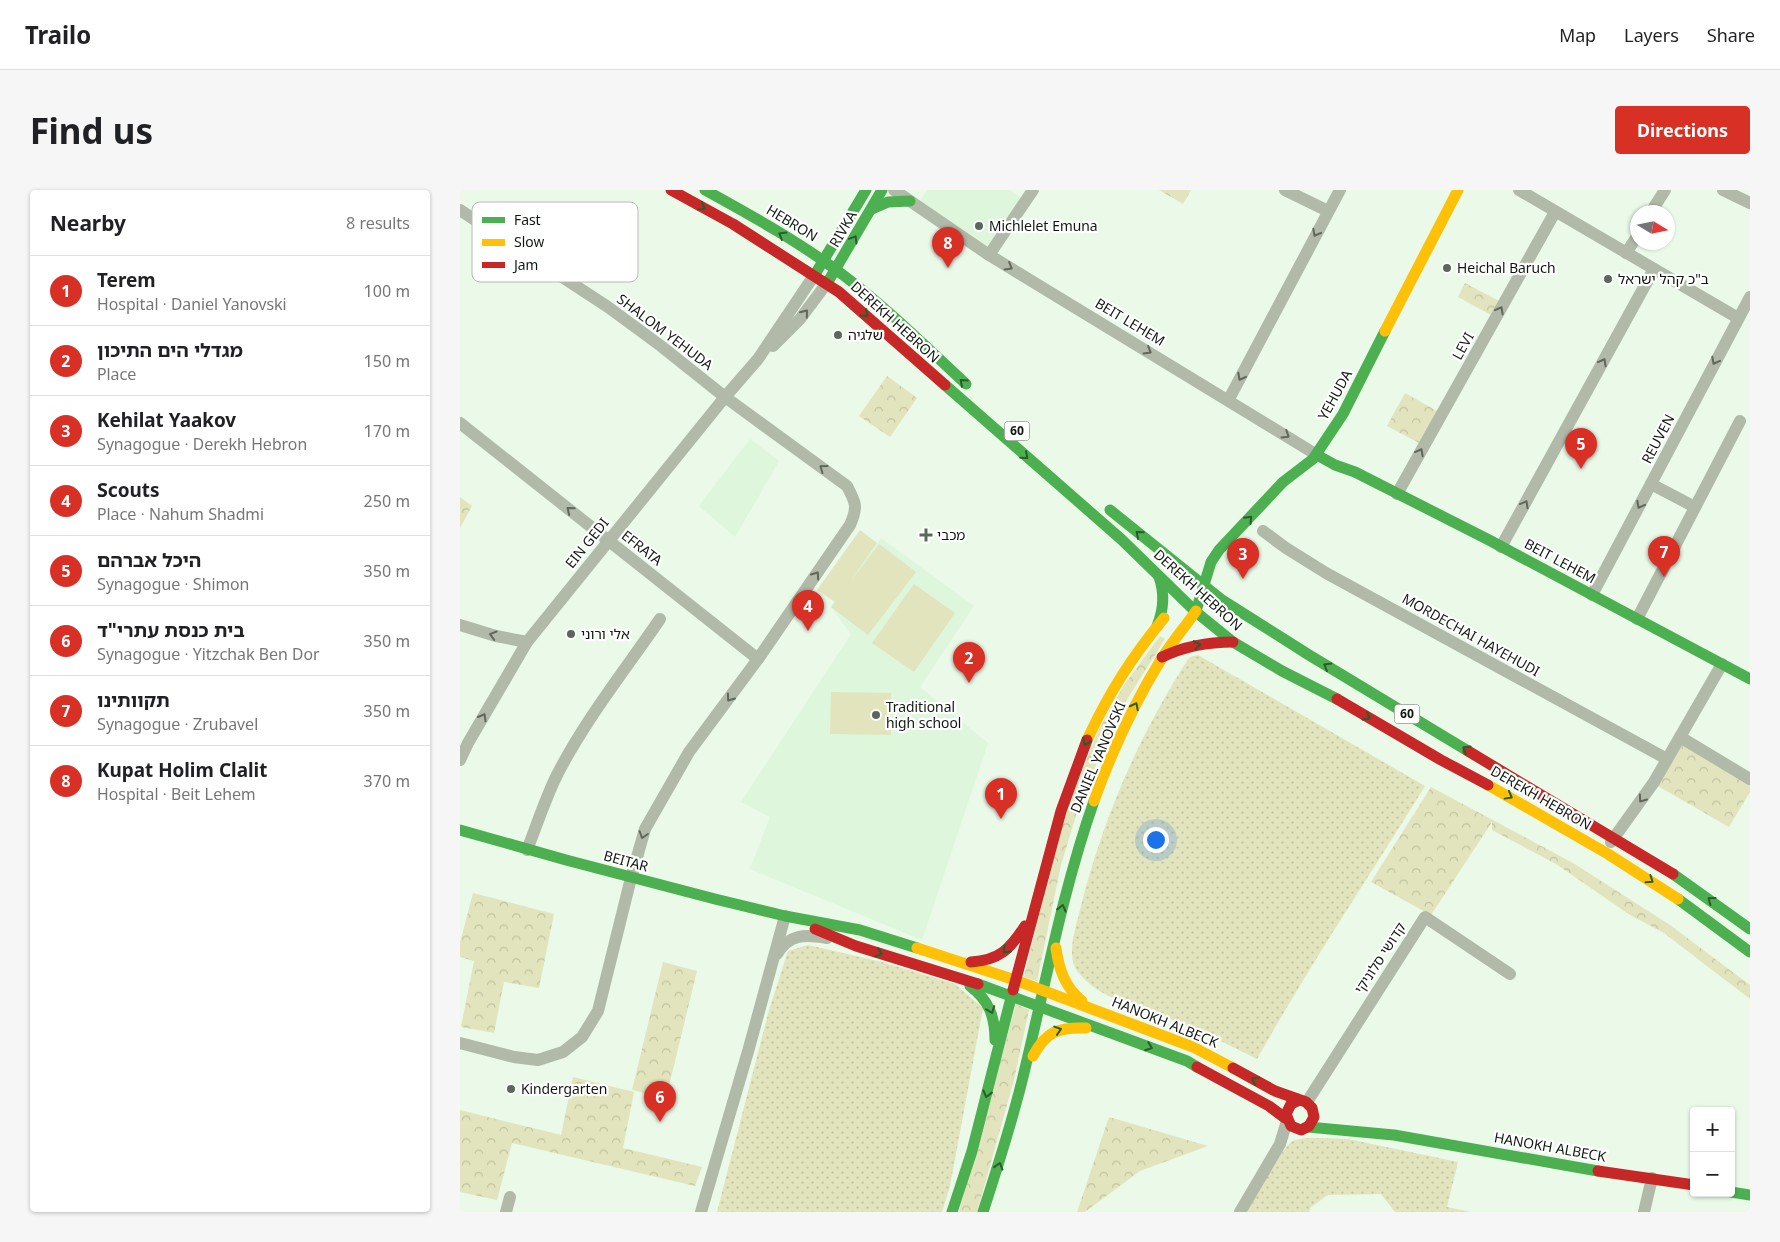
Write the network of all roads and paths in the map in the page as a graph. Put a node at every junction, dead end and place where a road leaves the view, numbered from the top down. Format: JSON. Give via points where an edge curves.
{"nodes":[{"id":1,"x":671,"y":190,"type":"edge"},
{"id":2,"x":705,"y":190,"type":"edge"},
{"id":3,"x":866,"y":190,"type":"edge"},
{"id":4,"x":882,"y":190,"type":"edge"},
{"id":5,"x":894,"y":190,"type":"edge"},
{"id":6,"x":1033,"y":190,"type":"edge"},
{"id":7,"x":1285,"y":190,"type":"edge"},
{"id":8,"x":1340,"y":190,"type":"edge"},
{"id":9,"x":1458,"y":190,"type":"edge"},
{"id":10,"x":1518,"y":190,"type":"edge"},
{"id":11,"x":1665,"y":190,"type":"edge"},
{"id":12,"x":1723,"y":190,"type":"edge"},
{"id":13,"x":910,"y":201,"type":"junction"},
{"id":14,"x":1750,"y":203,"type":"edge"},
{"id":15,"x":1655,"y":205,"type":"edge"},
{"id":16,"x":872,"y":209,"type":"junction"},
{"id":17,"x":460,"y":210,"type":"edge"},
{"id":18,"x":1328,"y":211,"type":"junction"},
{"id":19,"x":1555,"y":212,"type":"junction"},
{"id":20,"x":472,"y":218,"type":"edge"},
{"id":21,"x":1630,"y":247,"type":"edge"},
{"id":22,"x":1626,"y":254,"type":"junction"},
{"id":23,"x":989,"y":255,"type":"junction"},
{"id":24,"x":824,"y":260,"type":"junction"},
{"id":25,"x":836,"y":269,"type":"junction"},
{"id":26,"x":1654,"y":270,"type":"junction"},
{"id":27,"x":815,"y":274,"type":"junction"},
{"id":28,"x":570,"y":282,"type":"edge"},
{"id":29,"x":827,"y":283,"type":"junction"},
{"id":30,"x":1750,"y":297,"type":"edge"},
{"id":31,"x":1738,"y":318,"type":"junction"},
{"id":32,"x":758,"y":359,"type":"junction"},
{"id":33,"x":976,"y":393,"type":"dead end"},
{"id":34,"x":725,"y":397,"type":"junction"},
{"id":35,"x":1229,"y":400,"type":"junction"},
{"id":36,"x":1740,"y":421,"type":"dead end"},
{"id":37,"x":460,"y":423,"type":"edge"},
{"id":38,"x":1328,"y":438,"type":"junction"},
{"id":39,"x":1317,"y":454,"type":"junction"},
{"id":40,"x":1356,"y":472,"type":"junction"},
{"id":41,"x":1651,"y":484,"type":"junction"},
{"id":42,"x":1397,"y":494,"type":"junction"},
{"id":43,"x":1099,"y":500,"type":"dead end"},
{"id":44,"x":1695,"y":507,"type":"junction"},
{"id":45,"x":1263,"y":531,"type":"dead end"},
{"id":46,"x":608,"y":541,"type":"junction"},
{"id":47,"x":1501,"y":547,"type":"junction"},
{"id":48,"x":1159,"y":577,"type":"junction"},
{"id":49,"x":1204,"y":587,"type":"junction"},
{"id":50,"x":1592,"y":595,"type":"junction"},
{"id":51,"x":1182,"y":598,"type":"junction"},
{"id":52,"x":1196,"y":612,"type":"junction"},
{"id":53,"x":660,"y":619,"type":"dead end"},
{"id":54,"x":1637,"y":619,"type":"junction"},
{"id":55,"x":460,"y":625,"type":"edge"},
{"id":56,"x":1157,"y":626,"type":"junction"},
{"id":57,"x":527,"y":642,"type":"junction"},
{"id":58,"x":1233,"y":642,"type":"junction"},
{"id":59,"x":1162,"y":658,"type":"junction"},
{"id":60,"x":758,"y":659,"type":"junction"},
{"id":61,"x":1722,"y":664,"type":"junction"},
{"id":62,"x":1750,"y":679,"type":"edge"},
{"id":63,"x":1680,"y":737,"type":"junction"},
{"id":64,"x":1667,"y":759,"type":"junction"},
{"id":65,"x":460,"y":760,"type":"edge"},
{"id":66,"x":1750,"y":779,"type":"edge"},
{"id":67,"x":460,"y":830,"type":"edge"},
{"id":68,"x":1614,"y":837,"type":"junction"},
{"id":69,"x":527,"y":850,"type":"junction"},
{"id":70,"x":1608,"y":854,"type":"junction"},
{"id":71,"x":631,"y":878,"type":"junction"},
{"id":72,"x":1034,"y":910,"type":"junction"},
{"id":73,"x":785,"y":916,"type":"junction"},
{"id":74,"x":1750,"y":929,"type":"edge"},
{"id":75,"x":1055,"y":935,"type":"junction"},
{"id":76,"x":845,"y":942,"type":"junction"},
{"id":77,"x":1750,"y":952,"type":"edge"},
{"id":78,"x":961,"y":961,"type":"junction"},
{"id":79,"x":1510,"y":974,"type":"dead end"},
{"id":80,"x":769,"y":975,"type":"junction"},
{"id":81,"x":956,"y":977,"type":"junction"},
{"id":82,"x":1016,"y":980,"type":"junction"},
{"id":83,"x":1043,"y":990,"type":"junction"},
{"id":84,"x":1011,"y":996,"type":"junction"},
{"id":85,"x":1039,"y":1007,"type":"junction"},
{"id":86,"x":1116,"y":1018,"type":"junction"},
{"id":87,"x":1104,"y":1030,"type":"junction"},
{"id":88,"x":460,"y":1043,"type":"edge"},
{"id":89,"x":993,"y":1068,"type":"junction"},
{"id":90,"x":1022,"y":1082,"type":"junction"},
{"id":91,"x":1310,"y":1107,"type":"junction"},
{"id":92,"x":1337,"y":1118,"type":"dead end"},
{"id":93,"x":1286,"y":1119,"type":"junction"},
{"id":94,"x":1302,"y":1128,"type":"junction"},
{"id":95,"x":1402,"y":1136,"type":"junction"},
{"id":96,"x":1280,"y":1144,"type":"junction"},
{"id":97,"x":1652,"y":1178,"type":"junction"},
{"id":98,"x":1690,"y":1184,"type":"edge"},
{"id":99,"x":1735,"y":1193,"type":"edge"},
{"id":100,"x":1750,"y":1195,"type":"edge"},
{"id":101,"x":510,"y":1197,"type":"dead end"},
{"id":102,"x":506,"y":1212,"type":"edge"},
{"id":103,"x":701,"y":1212,"type":"edge"},
{"id":104,"x":952,"y":1212,"type":"edge"},
{"id":105,"x":984,"y":1212,"type":"edge"},
{"id":106,"x":1240,"y":1212,"type":"edge"},
{"id":107,"x":1644,"y":1212,"type":"edge"}],
"edges":[{"from":1,"to":27,"type":"main road","name":"DEREKH HEBRON","number":"60","one_way":true},
{"from":24,"to":2,"type":"main road","name":"HEBRON","one_way":true},
{"from":3,"to":24,"type":"main road","name":"RIVKA"},
{"from":4,"to":16,"type":"main road","name":"RIVKA"},
{"from":5,"to":13,"type":"street","name":"BEIT LEHEM"},
{"from":6,"to":23,"type":"street"},
{"from":7,"to":18,"type":"street"},
{"from":8,"to":18,"type":"street"},
{"from":9,"to":38,"type":"main road","name":"YEHUDA"},
{"from":10,"to":19,"type":"street"},
{"from":11,"to":15,"type":"street"},
{"from":12,"to":14,"type":"street"},
{"from":13,"to":16,"type":"main road","via":[[888,202]]},
{"from":13,"to":23,"type":"street","name":"BEIT LEHEM"},
{"from":25,"to":16,"type":"main road","name":"RIVKA","one_way":true},
{"from":17,"to":20,"type":"street","name":"SHALOM YEHUDA"},
{"from":18,"to":35,"type":"street","one_way":true},
{"from":19,"to":22,"type":"street"},
{"from":42,"to":19,"type":"street","name":"LEVI","one_way":true},
{"from":21,"to":22,"type":"street"},
{"from":22,"to":26,"type":"street"},
{"from":23,"to":35,"type":"street","name":"BEIT LEHEM","one_way":true},
{"from":24,"to":25,"type":"main road","name":"HEBRON"},
{"from":24,"to":27,"type":"main road","name":"RIVKA"},
{"from":25,"to":29,"type":"main road","name":"RIVKA"},
{"from":33,"to":25,"type":"main road","name":"DEREKH HEBRON","one_way":true},
{"from":26,"to":31,"type":"street"},
{"from":47,"to":26,"type":"street","one_way":true},
{"from":27,"to":29,"type":"main road","name":"DEREKH HEBRON","number":"60"},
{"from":27,"to":32,"type":"street","name":"EIN GEDI"},
{"from":28,"to":34,"type":"street","name":"SHALOM YEHUDA","via":[[661,346]]},
{"from":32,"to":29,"type":"street","name":"EIN GEDI","one_way":true,"via":[[800,320]]},
{"from":29,"to":48,"type":"main road","name":"DEREKH HEBRON","number":"60","one_way":true,"via":[[1121,539]]},
{"from":30,"to":31,"type":"street","name":"REUVEN"},
{"from":31,"to":41,"type":"street","name":"REUVEN","one_way":true},
{"from":32,"to":34,"type":"street","name":"EIN GEDI"},
{"from":34,"to":46,"type":"street","name":"EIN GEDI"},
{"from":60,"to":34,"type":"street","name":"SHALOM YEHUDA","one_way":true,"via":[[850,525],[856,513],[856,502],[847,486]]},
{"from":35,"to":39,"type":"street","name":"BEIT LEHEM","one_way":true},
{"from":36,"to":44,"type":"street"},
{"from":46,"to":37,"type":"street","name":"EFRATA","one_way":true},
{"from":38,"to":39,"type":"main road","name":"YEHUDA"},
{"from":38,"to":40,"type":"main road","name":"BEIT LEHEM","via":[[1333,451]]},
{"from":39,"to":40,"type":"main road","name":"BEIT LEHEM"},
{"from":49,"to":39,"type":"main road","name":"YEHUDA","one_way":true,"via":[[1211,562],[1219,550],[1283,482]]},
{"from":40,"to":42,"type":"main road","name":"BEIT LEHEM"},
{"from":41,"to":44,"type":"street"},
{"from":41,"to":50,"type":"street","name":"REUVEN","one_way":true},
{"from":42,"to":47,"type":"main road","name":"BEIT LEHEM"},
{"from":49,"to":43,"type":"main road","name":"DEREKH HEBRON","number":"60","one_way":true},
{"from":44,"to":54,"type":"street"},
{"from":45,"to":64,"type":"street","name":"MORDECHAI HAYEHUDI","via":[[1326,573]]},
{"from":46,"to":57,"type":"street","name":"EIN GEDI"},
{"from":46,"to":60,"type":"street","name":"EFRATA"},
{"from":47,"to":50,"type":"main road","name":"BEIT LEHEM"},
{"from":48,"to":51,"type":"main road","name":"DEREKH HEBRON","number":"60"},
{"from":48,"to":56,"type":"main road","via":[[1164,601]]},
{"from":49,"to":51,"type":"main road","name":"DANIEL YANOVSKI"},
{"from":49,"to":52,"type":"main road","name":"DANIEL YANOVSKI"},
{"from":68,"to":49,"type":"main road","name":"DEREKH HEBRON","number":"60","one_way":true,"via":[[1309,656]]},
{"from":50,"to":54,"type":"main road","name":"BEIT LEHEM"},
{"from":51,"to":52,"type":"main road","name":"DEREKH HEBRON","number":"60"},
{"from":51,"to":56,"type":"main road","name":"DANIEL YANOVSKI"},
{"from":52,"to":58,"type":"main road","name":"DEREKH HEBRON","number":"60"},
{"from":52,"to":59,"type":"main road","name":"DANIEL YANOVSKI"},
{"from":53,"to":69,"type":"street","via":[[590,720],[558,773]]},
{"from":54,"to":61,"type":"main road","name":"BEIT LEHEM"},
{"from":57,"to":55,"type":"street","one_way":true},
{"from":56,"to":72,"type":"main road","name":"DANIEL YANOVSKI","one_way":true,"via":[[1125,666],[1105,701],[1077,764]]},
{"from":65,"to":57,"type":"street","name":"EIN GEDI","one_way":true},
{"from":59,"to":58,"type":"main road","one_way":true,"via":[[1192,646]]},
{"from":58,"to":70,"type":"main road","name":"DEREKH HEBRON","number":"60","one_way":true},
{"from":75,"to":59,"type":"main road","name":"DANIEL YANOVSKI","one_way":true,"via":[[1085,828],[1105,771]]},
{"from":60,"to":71,"type":"street","one_way":true,"via":[[689,752],[672,781],[645,829]]},
{"from":61,"to":62,"type":"main road","name":"BEIT LEHEM"},
{"from":61,"to":63,"type":"street"},
{"from":63,"to":64,"type":"street"},
{"from":63,"to":66,"type":"street"},
{"from":64,"to":68,"type":"street","one_way":true},
{"from":67,"to":69,"type":"main road","name":"BEITAR"},
{"from":68,"to":70,"type":"street"},
{"from":74,"to":68,"type":"main road","name":"DEREKH HEBRON","number":"60","one_way":true,"via":[[1692,886]]},
{"from":69,"to":71,"type":"main road","name":"BEITAR"},
{"from":70,"to":77,"type":"main road","name":"DEREKH HEBRON","number":"60","one_way":true},
{"from":71,"to":73,"type":"main road","name":"BEITAR"},
{"from":71,"to":88,"type":"street","via":[[598,1011],[582,1037],[563,1052],[538,1060]]},
{"from":72,"to":78,"type":"main road","one_way":true,"via":[[1018,938],[1004,954],[987,961]]},
{"from":72,"to":82,"type":"main road","name":"DANIEL YANOVSKI"},
{"from":73,"to":76,"type":"main road","name":"BEITAR"},
{"from":73,"to":78,"type":"main road","name":"BEITAR","via":[[860,930]]},
{"from":73,"to":80,"type":"street"},
{"from":75,"to":83,"type":"main road","name":"DANIEL YANOVSKI"},
{"from":75,"to":86,"type":"main road","via":[[1058,967],[1065,984],[1080,1000]]},
{"from":76,"to":80,"type":"street","name":"BEITAR","via":[[821,937],[793,937],[778,953]]},
{"from":76,"to":81,"type":"main road","name":"BEITAR","one_way":true},
{"from":78,"to":82,"type":"main road","name":"BEITAR"},
{"from":79,"to":91,"type":"street","name":"קדושי סלוניקי","via":[[1425,917]]},
{"from":80,"to":103,"type":"street"},
{"from":81,"to":84,"type":"main road","name":"BEITAR"},
{"from":81,"to":89,"type":"main road","one_way":true,"via":[[978,991],[988,1002],[995,1031]]},
{"from":82,"to":83,"type":"main road","name":"HANOKH ALBECK"},
{"from":82,"to":84,"type":"main road","name":"DANIEL YANOVSKI"},
{"from":83,"to":85,"type":"main road","name":"DANIEL YANOVSKI"},
{"from":83,"to":86,"type":"main road","name":"HANOKH ALBECK"},
{"from":84,"to":85,"type":"main road","name":"HANOKH ALBECK"},
{"from":84,"to":89,"type":"main road","name":"DANIEL YANOVSKI"},
{"from":85,"to":87,"type":"main road","name":"HANOKH ALBECK"},
{"from":85,"to":90,"type":"main road","name":"DANIEL YANOVSKI"},
{"from":91,"to":86,"type":"main road","name":"HANOKH ALBECK","one_way":true,"via":[[1193,1047]]},
{"from":90,"to":87,"type":"main road","one_way":true,"via":[[1036,1049],[1051,1032],[1074,1027]]},
{"from":87,"to":93,"type":"main road","name":"HANOKH ALBECK","one_way":true,"via":[[1206,1071]]},
{"from":89,"to":104,"type":"main road","name":"DANIEL YANOVSKI","one_way":true,"via":[[974,1144]]},
{"from":105,"to":90,"type":"main road","name":"DANIEL YANOVSKI","one_way":true},
{"from":91,"to":93,"type":"main road","via":[[1290,1104]]},
{"from":91,"to":94,"type":"main road","via":[[1313,1121]]},
{"from":92,"to":95,"type":"main road","name":"HANOKH ALBECK"},
{"from":93,"to":94,"type":"main road","via":[[1292,1128]]},
{"from":93,"to":96,"type":"street"},
{"from":94,"to":95,"type":"main road","name":"HANOKH ALBECK","via":[[1347,1129]]},
{"from":94,"to":96,"type":"street"},
{"from":95,"to":97,"type":"main road","name":"HANOKH ALBECK"},
{"from":96,"to":106,"type":"street"},
{"from":97,"to":98,"type":"main road","name":"HANOKH ALBECK"},
{"from":97,"to":107,"type":"street"},
{"from":99,"to":100,"type":"main road"},
{"from":101,"to":102,"type":"street"}]}
